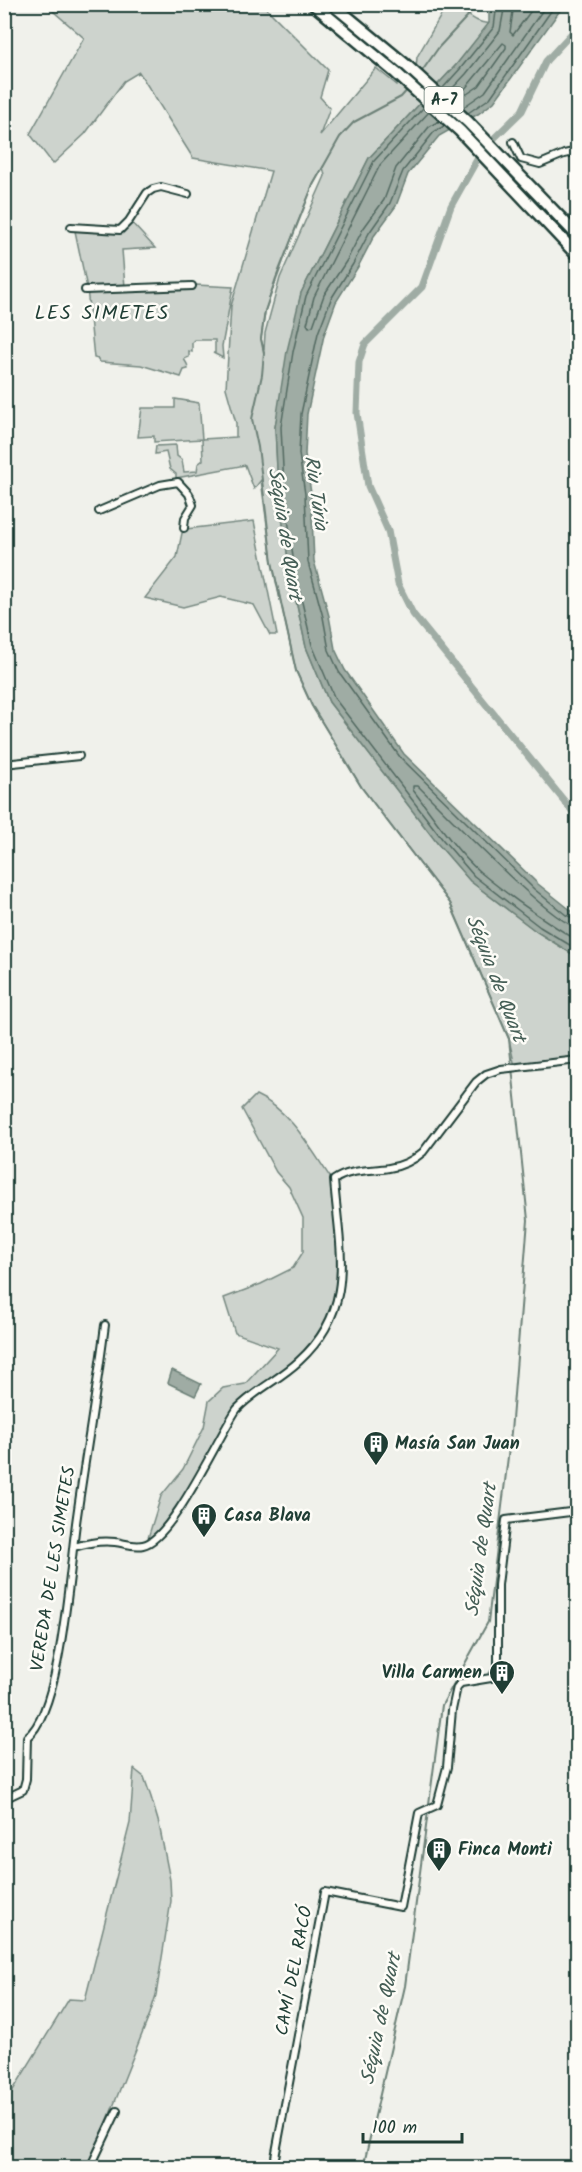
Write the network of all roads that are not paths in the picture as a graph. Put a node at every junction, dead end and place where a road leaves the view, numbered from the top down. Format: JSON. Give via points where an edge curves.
{"nodes":[{"id":1,"x":313,"y":4,"type":"edge"},
{"id":2,"x":332,"y":4,"type":"edge"},
{"id":3,"x":347,"y":24,"type":"junction"},
{"id":4,"x":513,"y":142,"type":"dead end"},
{"id":5,"x":578,"y":151,"type":"edge"},
{"id":6,"x":188,"y":194,"type":"dead end"},
{"id":7,"x":71,"y":227,"type":"dead end"},
{"id":8,"x":578,"y":236,"type":"edge"},
{"id":9,"x":578,"y":256,"type":"edge"},
{"id":10,"x":192,"y":286,"type":"dead end"},
{"id":11,"x":85,"y":290,"type":"dead end"},
{"id":12,"x":99,"y":511,"type":"dead end"},
{"id":13,"x":184,"y":528,"type":"dead end"},
{"id":14,"x":79,"y":756,"type":"dead end"},
{"id":15,"x":4,"y":764,"type":"edge"},
{"id":16,"x":578,"y":1060,"type":"edge"},
{"id":17,"x":105,"y":1326,"type":"dead end"},
{"id":18,"x":578,"y":1511,"type":"edge"},
{"id":19,"x":74,"y":1547,"type":"junction"},
{"id":20,"x":4,"y":1799,"type":"edge"},
{"id":21,"x":117,"y":2111,"type":"dead end"},
{"id":22,"x":90,"y":2168,"type":"edge"},
{"id":23,"x":273,"y":2168,"type":"edge"}],
"edges":[{"from":1,"to":3,"type":"highway","number":"A-7"},
{"from":2,"to":3,"type":"highway","number":"A-7"},
{"from":3,"to":8,"type":"highway","number":"A-7","via":[[405,65],[468,122]]},
{"from":3,"to":9,"type":"highway","number":"A-7","via":[[460,131]]},
{"from":4,"to":5,"type":"street","via":[[521,159],[540,164]]},
{"from":6,"to":7,"type":"street","via":[[161,187],[153,189],[120,230]]},
{"from":10,"to":11,"type":"street"},
{"from":12,"to":13,"type":"street","via":[[160,485],[178,482],[193,505],[184,518]]},
{"from":14,"to":15,"type":"street"},
{"from":16,"to":19,"type":"street","via":[[486,1074],[415,1159],[393,1168],[343,1173],[334,1180],[341,1280],[335,1308],[313,1347],[237,1409],[212,1455],[156,1538],[145,1545],[101,1541]]},
{"from":17,"to":19,"type":"street","name":"VEREDA DE LES SIMETES"},
{"from":18,"to":23,"type":"street","name":"CAMÍ DEL RACÓ","via":[[506,1520],[498,1585],[498,1669],[491,1678],[457,1687],[447,1767],[437,1805],[419,1813],[401,1906],[325,1892]]},
{"from":19,"to":20,"type":"street","name":"VEREDA DE LES SIMETES","via":[[62,1644],[43,1711],[34,1732],[27,1737],[23,1790]]},
{"from":21,"to":22,"type":"street"}]}
